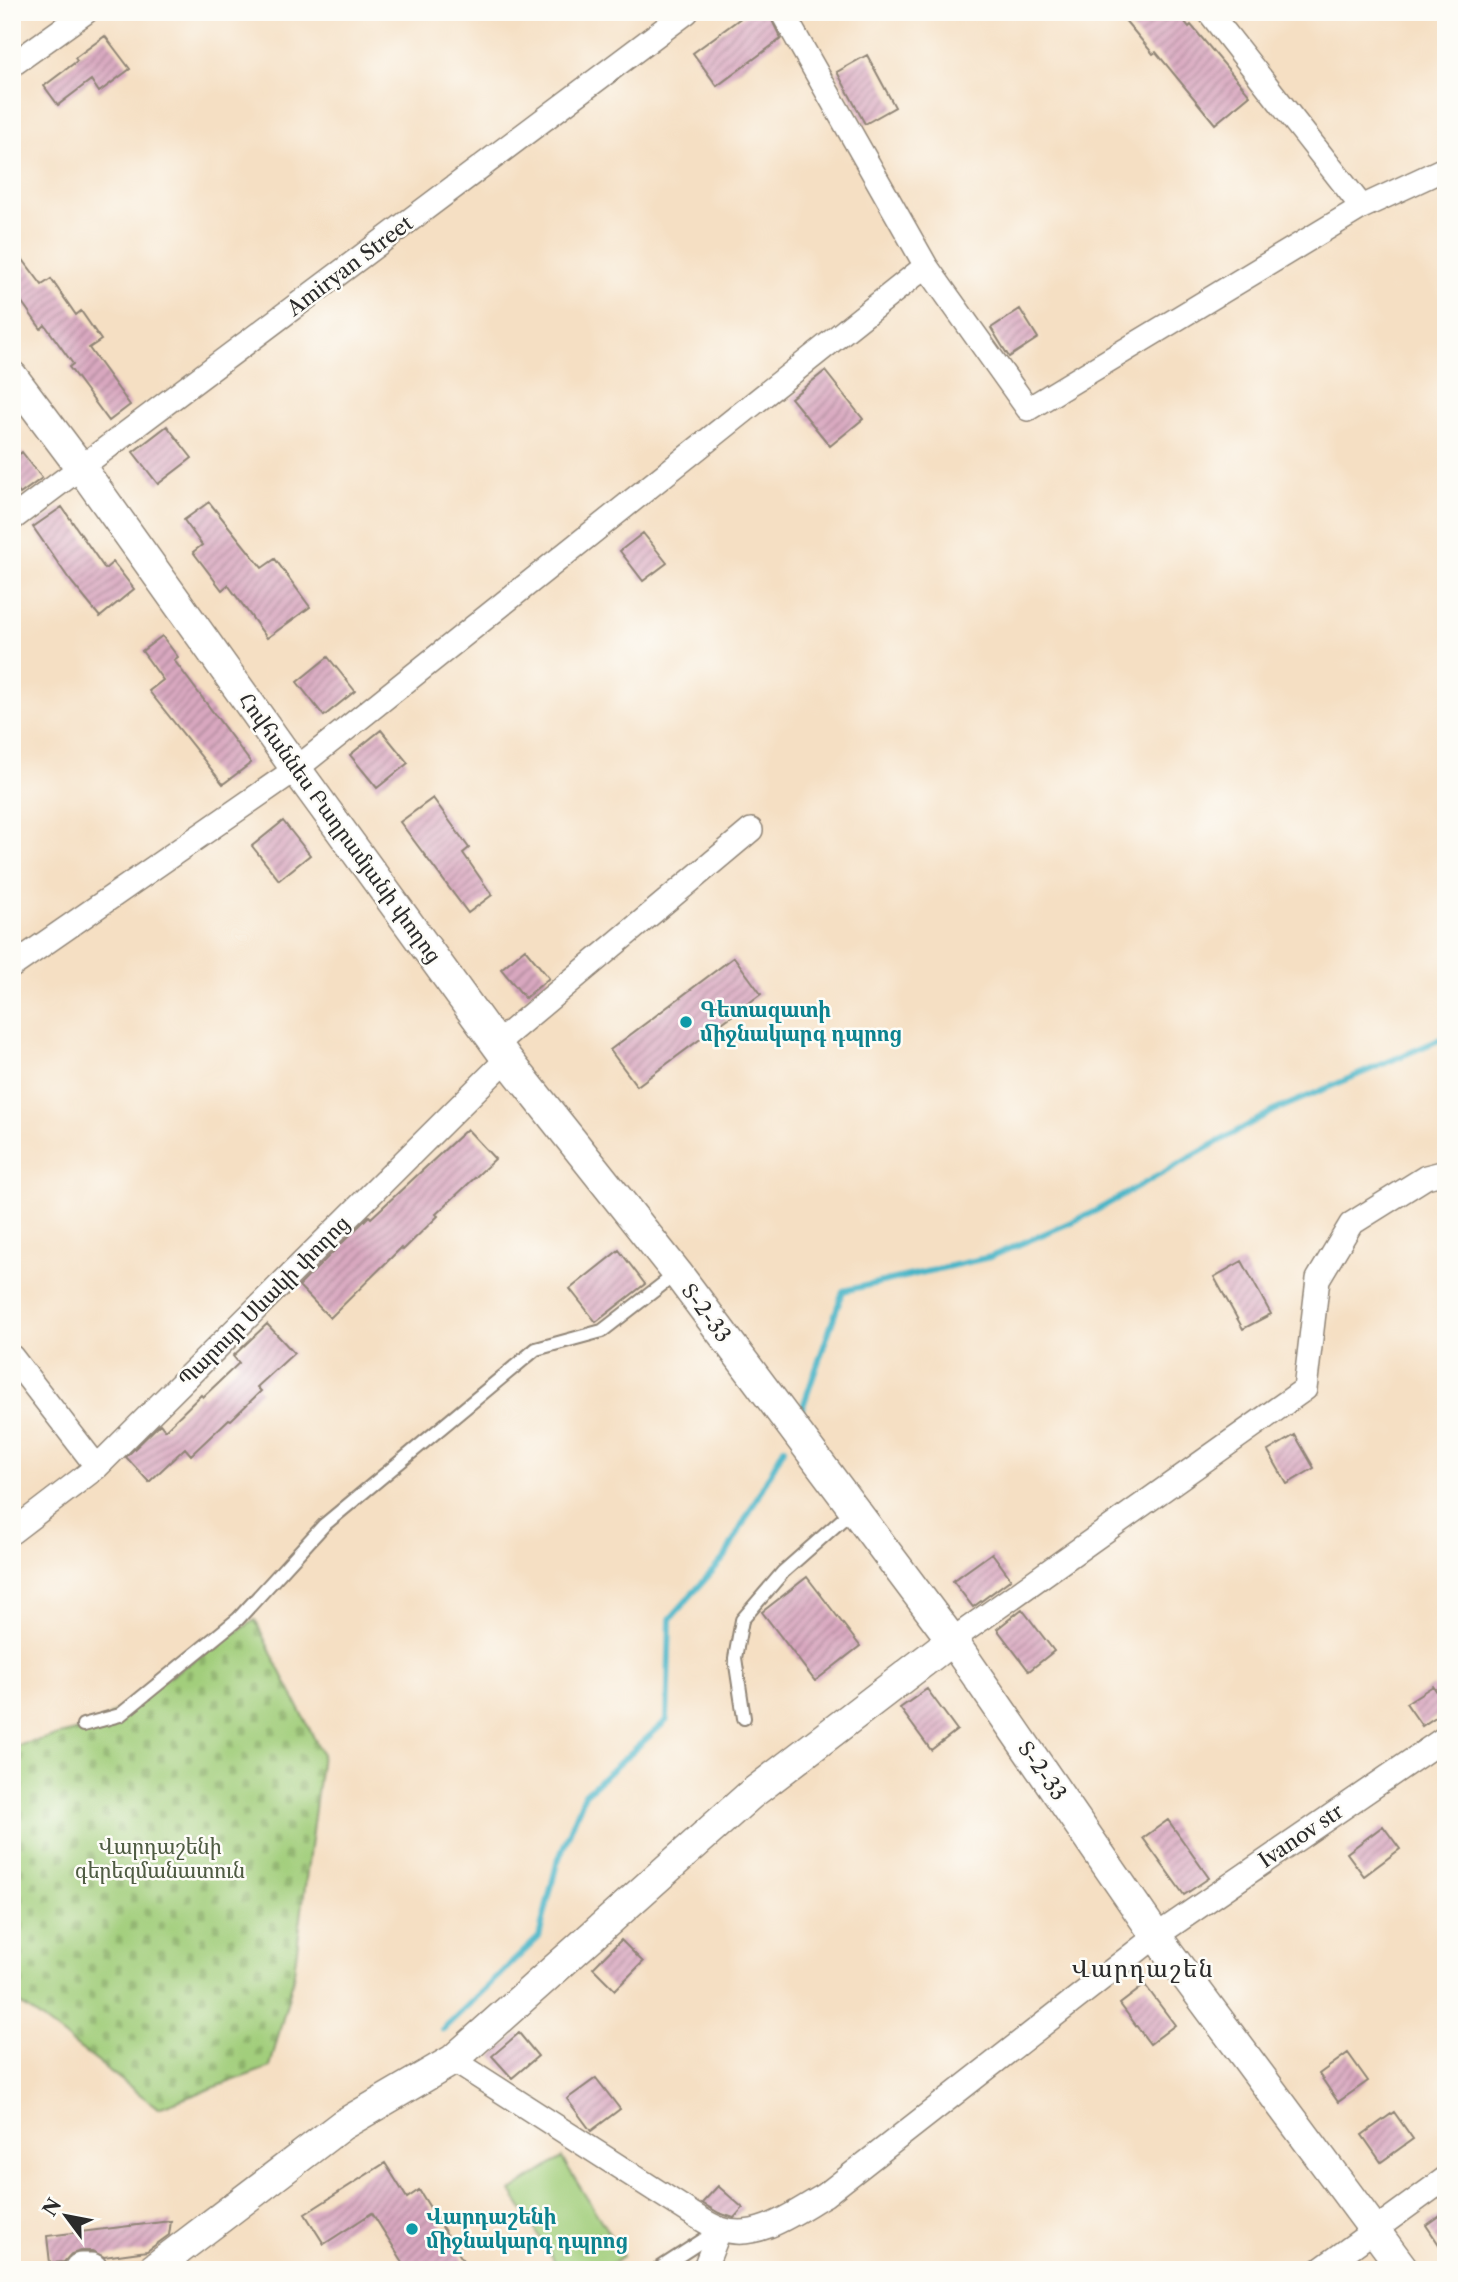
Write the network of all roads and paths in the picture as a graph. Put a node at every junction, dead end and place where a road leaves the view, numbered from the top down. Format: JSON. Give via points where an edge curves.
{"nodes":[{"id":1,"x":86,"y":12,"type":"edge"},
{"id":2,"x":687,"y":12,"type":"edge"},
{"id":3,"x":782,"y":12,"type":"edge"},
{"id":4,"x":1209,"y":12,"type":"edge"},
{"id":5,"x":12,"y":65,"type":"edge"},
{"id":6,"x":1446,"y":168,"type":"edge"},
{"id":7,"x":1362,"y":207,"type":"junction"},
{"id":8,"x":926,"y":265,"type":"junction"},
{"id":9,"x":12,"y":376,"type":"edge"},
{"id":10,"x":82,"y":469,"type":"junction"},
{"id":11,"x":12,"y":519,"type":"edge"},
{"id":12,"x":296,"y":769,"type":"junction"},
{"id":13,"x":751,"y":830,"type":"dead end"},
{"id":14,"x":12,"y":966,"type":"edge"},
{"id":15,"x":502,"y":1051,"type":"junction"},
{"id":16,"x":1446,"y":1172,"type":"edge"},
{"id":17,"x":677,"y":1273,"type":"junction"},
{"id":18,"x":12,"y":1357,"type":"edge"},
{"id":19,"x":97,"y":1467,"type":"junction"},
{"id":20,"x":853,"y":1510,"type":"junction"},
{"id":21,"x":12,"y":1532,"type":"edge"},
{"id":22,"x":952,"y":1640,"type":"junction"},
{"id":23,"x":744,"y":1718,"type":"dead end"},
{"id":24,"x":83,"y":1725,"type":"dead end"},
{"id":25,"x":1446,"y":1737,"type":"edge"},
{"id":26,"x":1156,"y":1936,"type":"junction"},
{"id":27,"x":453,"y":2060,"type":"junction"},
{"id":28,"x":1446,"y":2178,"type":"edge"},
{"id":29,"x":720,"y":2229,"type":"junction"},
{"id":30,"x":1373,"y":2231,"type":"junction"},
{"id":31,"x":81,"y":2270,"type":"edge"},
{"id":32,"x":91,"y":2270,"type":"edge"},
{"id":33,"x":152,"y":2270,"type":"edge"},
{"id":34,"x":657,"y":2270,"type":"edge"},
{"id":35,"x":704,"y":2270,"type":"edge"},
{"id":36,"x":1320,"y":2270,"type":"edge"},
{"id":37,"x":1404,"y":2270,"type":"edge"}],
"edges":[{"from":1,"to":5,"type":"street"},
{"from":2,"to":10,"type":"street","name":"Amiryan Street"},
{"from":3,"to":8,"type":"street"},
{"from":4,"to":7,"type":"street"},
{"from":6,"to":7,"type":"street"},
{"from":7,"to":8,"type":"street","via":[[1028,409]]},
{"from":8,"to":12,"type":"street"},
{"from":9,"to":10,"type":"street","name":"Հովհաննես Բաղրամյանի փողոց","number":"Տ-2-33"},
{"from":10,"to":11,"type":"street","name":"Amiryan Street"},
{"from":10,"to":12,"type":"street","name":"Հովհաննես Բաղրամյանի փողոց","number":"Տ-2-33"},
{"from":12,"to":14,"type":"street"},
{"from":12,"to":15,"type":"street","name":"Հովհաննես Բաղրամյանի փողոց","number":"Տ-2-33"},
{"from":13,"to":15,"type":"street","name":"Պարույր Սևակի փողոց"},
{"from":15,"to":17,"type":"street","name":"Հովհաննես Բաղրամյանի փողոց","number":"Տ-2-33"},
{"from":15,"to":19,"type":"street","name":"Պարույր Սևակի փողոց"},
{"from":16,"to":22,"type":"street","via":[[1426,1177],[1351,1224],[1318,1279],[1304,1389]]},
{"from":17,"to":20,"type":"street","name":"Տ-2-33","number":"Տ-2-33"},
{"from":17,"to":24,"type":"lane","via":[[602,1331],[536,1349],[324,1525],[238,1619],[120,1715]]},
{"from":18,"to":19,"type":"street"},
{"from":19,"to":21,"type":"street","name":"Պարույր Սևակի փողոց"},
{"from":20,"to":22,"type":"street","name":"Տ-2-33","number":"Տ-2-33"},
{"from":20,"to":23,"type":"lane","via":[[783,1572],[742,1620],[735,1658]]},
{"from":22,"to":26,"type":"street","name":"Տ-2-33","number":"Տ-2-33"},
{"from":22,"to":27,"type":"street","via":[[750,1796]]},
{"from":25,"to":26,"type":"street","name":"Ivanov str"},
{"from":26,"to":29,"type":"street","name":"Ivanov str","via":[[825,2195],[769,2227],[744,2233]]},
{"from":26,"to":30,"type":"street","name":"Տ-2-33","number":"Տ-2-33"},
{"from":27,"to":29,"type":"street"},
{"from":27,"to":33,"type":"street","via":[[342,2125]]},
{"from":28,"to":30,"type":"street"},
{"from":29,"to":34,"type":"lane"},
{"from":29,"to":35,"type":"street"},
{"from":30,"to":36,"type":"street"},
{"from":30,"to":37,"type":"street","name":"Տ-2-33","number":"Տ-2-33"},
{"from":31,"to":32,"type":"main road"}]}
